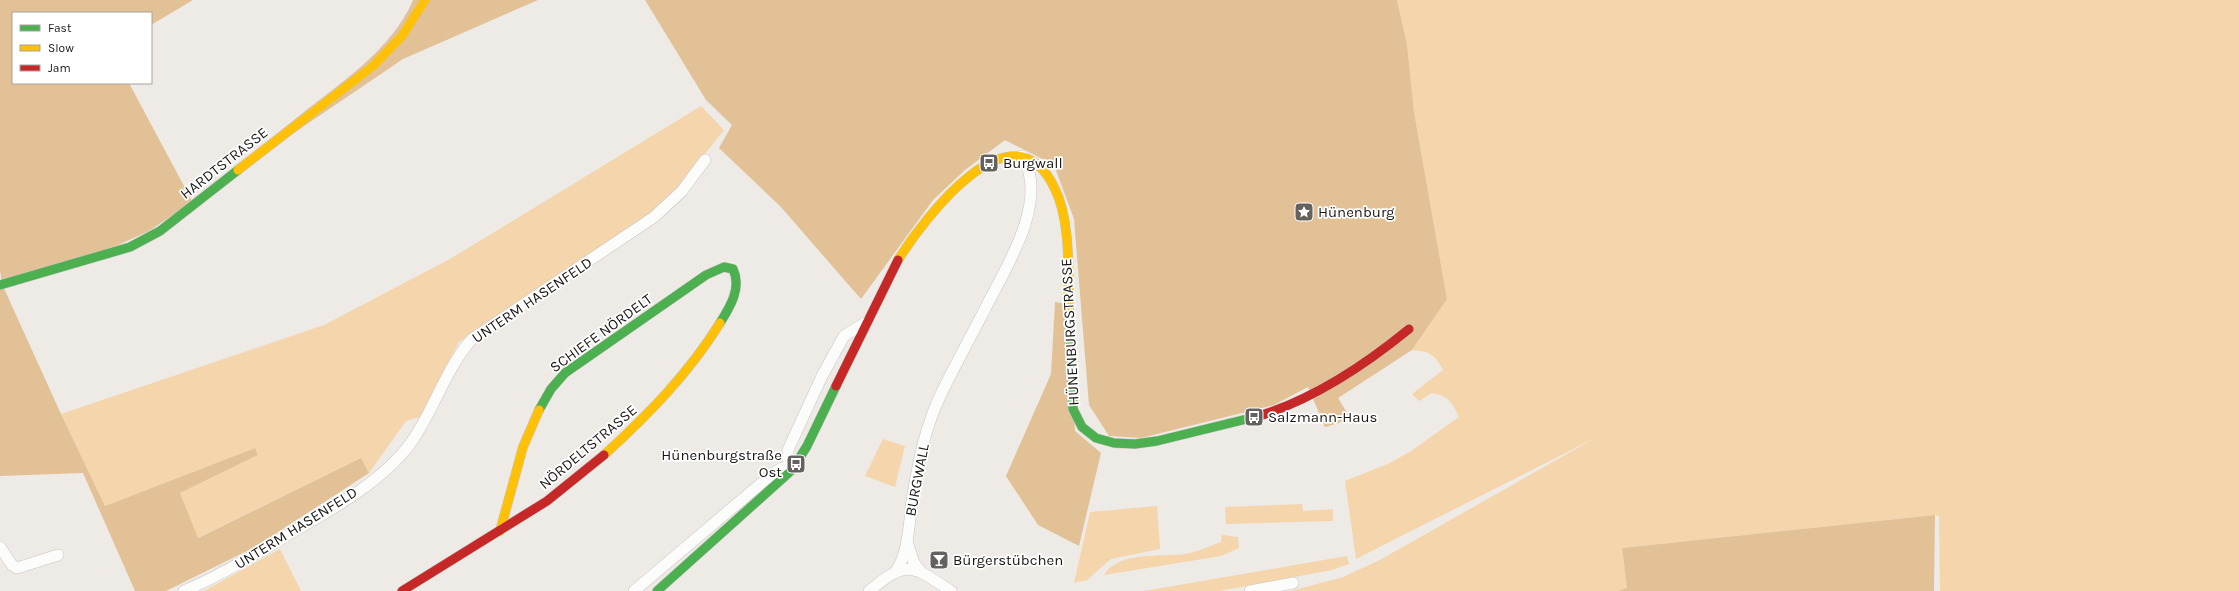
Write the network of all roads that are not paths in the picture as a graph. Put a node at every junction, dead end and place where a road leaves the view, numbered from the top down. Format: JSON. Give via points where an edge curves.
{"nodes":[{"id":1,"x":425,"y":0,"type":"edge"},
{"id":2,"x":1022,"y":156,"type":"junction"},
{"id":3,"x":705,"y":160,"type":"dead end"},
{"id":4,"x":1046,"y":173,"type":"junction"},
{"id":5,"x":1031,"y":180,"type":"junction"},
{"id":6,"x":736,"y":274,"type":"joint"},
{"id":7,"x":0,"y":284,"type":"edge"},
{"id":8,"x":865,"y":323,"type":"junction"},
{"id":9,"x":1409,"y":329,"type":"dead end"},
{"id":10,"x":787,"y":454,"type":"junction"},
{"id":11,"x":777,"y":470,"type":"junction"},
{"id":12,"x":792,"y":470,"type":"junction"},
{"id":13,"x":500,"y":531,"type":"junction"},
{"id":14,"x":906,"y":539,"type":"junction"},
{"id":15,"x":0,"y":547,"type":"edge"},
{"id":16,"x":58,"y":556,"type":"dead end"},
{"id":17,"x":896,"y":571,"type":"junction"},
{"id":18,"x":921,"y":572,"type":"junction"},
{"id":19,"x":1293,"y":583,"type":"dead end"},
{"id":20,"x":184,"y":591,"type":"edge"},
{"id":21,"x":402,"y":591,"type":"edge"},
{"id":22,"x":634,"y":591,"type":"edge"},
{"id":23,"x":657,"y":591,"type":"edge"},
{"id":24,"x":869,"y":591,"type":"edge"},
{"id":25,"x":952,"y":591,"type":"edge"},
{"id":26,"x":1250,"y":591,"type":"edge"}],
"edges":[{"from":1,"to":7,"type":"street","name":"HARDTSTRASSE","via":[[412,25],[378,61],[160,231],[130,247],[109,254]]},
{"from":2,"to":4,"type":"street","name":"HÜNENBURGSTRASSE","via":[[1037,164]]},
{"from":2,"to":5,"type":"street","name":"BURGWALL"},
{"from":2,"to":8,"type":"street","via":[[1007,155],[989,163],[943,201],[902,255]]},
{"from":3,"to":20,"type":"street","name":"UNTERM HASENFELD","via":[[682,191],[654,217],[472,340],[459,357],[421,429],[389,466],[314,520]]},
{"from":4,"to":5,"type":"street","via":[[1036,173]]},
{"from":4,"to":9,"type":"street","name":"HÜNENBURGSTRASSE","via":[[1057,193],[1065,230],[1073,409],[1080,427],[1094,438],[1122,444],[1153,442],[1278,409],[1367,361]]},
{"from":5,"to":14,"type":"street","name":"BURGWALL","via":[[1028,211],[1016,248],[932,414]]},
{"from":6,"to":13,"type":"street","name":"NÖRDELTSTRASSE","via":[[738,279],[735,292],[712,338],[660,403],[570,484]]},
{"from":6,"to":13,"type":"street","name":"SCHIEFE NÖRDELT","via":[[733,269],[724,267],[706,276],[565,373],[556,382],[537,412],[529,431]]},
{"from":8,"to":10,"type":"street","via":[[844,336],[822,376]]},
{"from":8,"to":12,"type":"street","via":[[807,446]]},
{"from":10,"to":11,"type":"street"},
{"from":10,"to":12,"type":"street"},
{"from":11,"to":12,"type":"street"},
{"from":11,"to":22,"type":"street"},
{"from":12,"to":23,"type":"street"},
{"from":13,"to":21,"type":"street","name":"NÖRDELTSTRASSE"},
{"from":14,"to":17,"type":"street","name":"BURGWALL"},
{"from":14,"to":18,"type":"street","name":"BURGWALL","via":[[914,563]]},
{"from":15,"to":16,"type":"street","via":[[17,568]]},
{"from":17,"to":18,"type":"street","via":[[906,568]]},
{"from":17,"to":24,"type":"street"},
{"from":18,"to":25,"type":"street"},
{"from":19,"to":26,"type":"street"}]}
